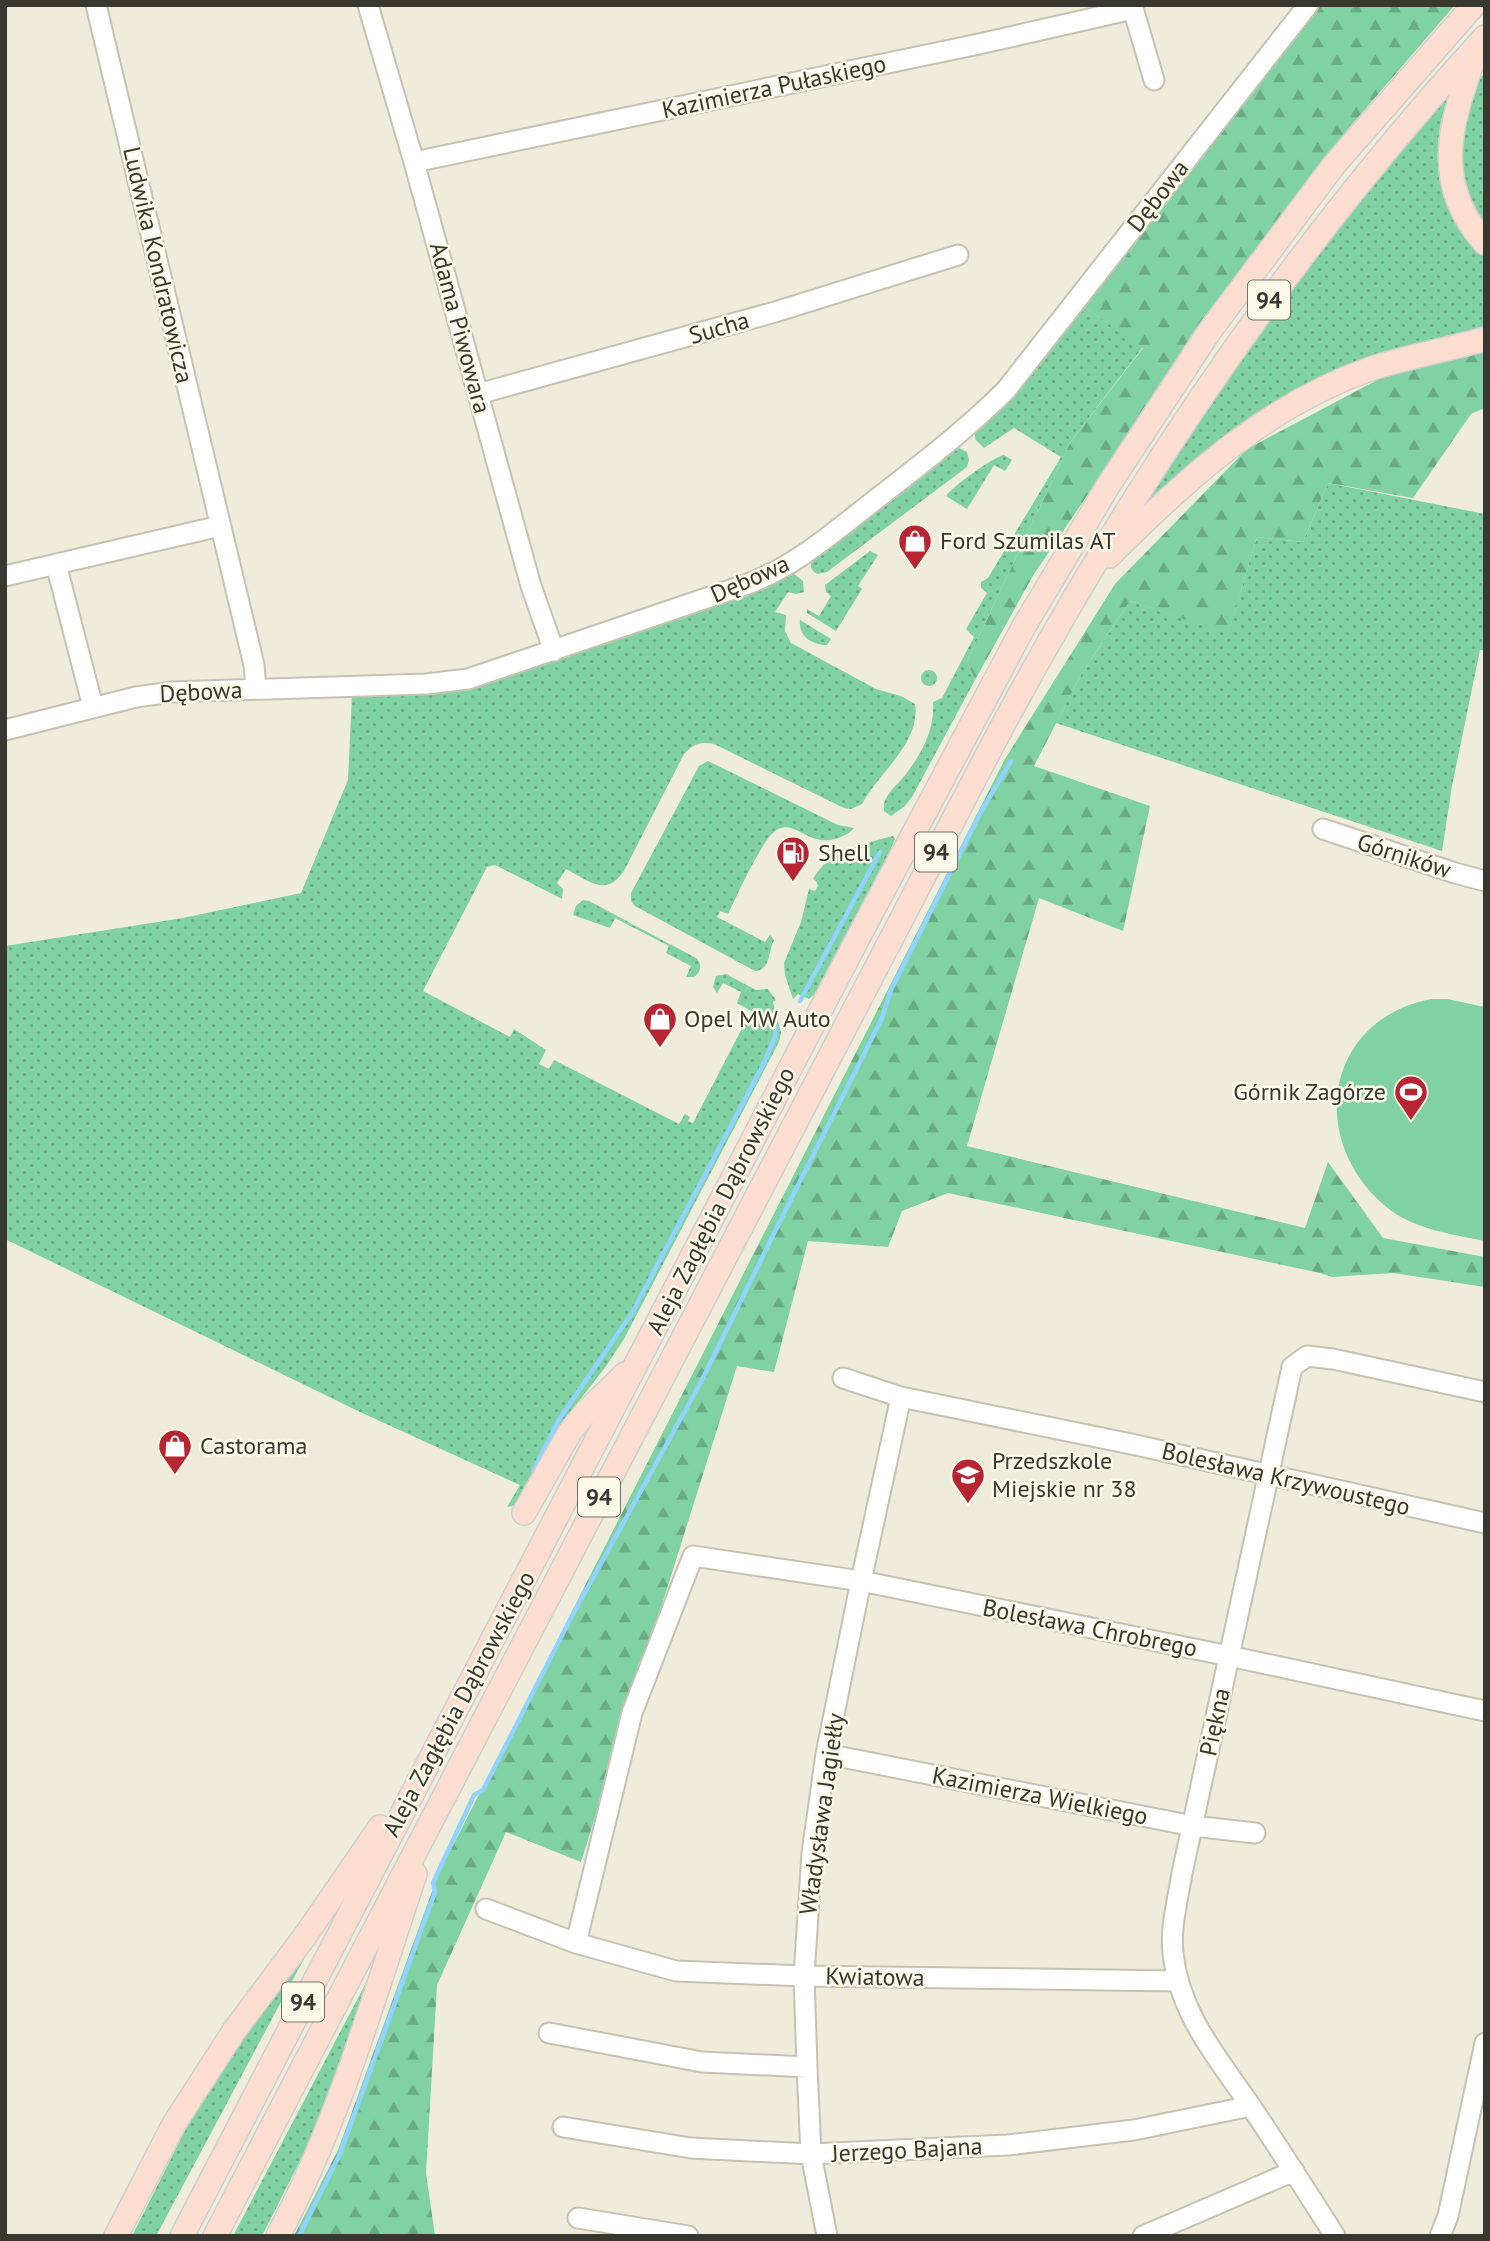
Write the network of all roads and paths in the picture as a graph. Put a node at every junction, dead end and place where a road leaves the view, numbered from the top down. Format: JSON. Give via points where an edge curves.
{"nodes":[{"id":1,"x":96,"y":5,"type":"edge"},
{"id":2,"x":368,"y":5,"type":"edge"},
{"id":3,"x":1308,"y":5,"type":"edge"},
{"id":4,"x":1474,"y":5,"type":"edge"},
{"id":5,"x":1132,"y":7,"type":"edge"},
{"id":6,"x":1483,"y":38,"type":"edge"},
{"id":7,"x":1154,"y":80,"type":"dead end"},
{"id":8,"x":414,"y":162,"type":"junction"},
{"id":9,"x":1485,"y":243,"type":"edge"},
{"id":10,"x":958,"y":255,"type":"dead end"},
{"id":11,"x":1485,"y":339,"type":"edge"},
{"id":12,"x":478,"y":394,"type":"junction"},
{"id":13,"x":220,"y":526,"type":"junction"},
{"id":14,"x":56,"y":564,"type":"junction"},
{"id":15,"x":5,"y":576,"type":"edge"},
{"id":16,"x":1084,"y":580,"type":"junction"},
{"id":17,"x":554,"y":651,"type":"junction"},
{"id":18,"x":256,"y":689,"type":"junction"},
{"id":19,"x":93,"y":707,"type":"junction"},
{"id":20,"x":5,"y":730,"type":"edge"},
{"id":21,"x":1323,"y":829,"type":"dead end"},
{"id":22,"x":1485,"y":881,"type":"edge"},
{"id":23,"x":638,"y":1363,"type":"junction"},
{"id":24,"x":843,"y":1378,"type":"dead end"},
{"id":25,"x":1485,"y":1392,"type":"edge"},
{"id":26,"x":901,"y":1397,"type":"junction"},
{"id":27,"x":1269,"y":1476,"type":"junction"},
{"id":28,"x":524,"y":1513,"type":"dead end"},
{"id":29,"x":1485,"y":1523,"type":"edge"},
{"id":30,"x":861,"y":1581,"type":"junction"},
{"id":31,"x":1228,"y":1656,"type":"junction"},
{"id":32,"x":1485,"y":1711,"type":"edge"},
{"id":33,"x":826,"y":1754,"type":"junction"},
{"id":34,"x":425,"y":1769,"type":"junction"},
{"id":35,"x":435,"y":1811,"type":"junction"},
{"id":36,"x":1193,"y":1826,"type":"junction"},
{"id":37,"x":1255,"y":1833,"type":"dead end"},
{"id":38,"x":486,"y":1909,"type":"dead end"},
{"id":39,"x":576,"y":1942,"type":"junction"},
{"id":40,"x":804,"y":1976,"type":"junction"},
{"id":41,"x":1178,"y":1981,"type":"junction"},
{"id":42,"x":549,"y":2033,"type":"dead end"},
{"id":43,"x":1485,"y":2043,"type":"edge"},
{"id":44,"x":807,"y":2067,"type":"junction"},
{"id":45,"x":1251,"y":2106,"type":"junction"},
{"id":46,"x":563,"y":2127,"type":"dead end"},
{"id":47,"x":811,"y":2154,"type":"junction"},
{"id":48,"x":1294,"y":2171,"type":"junction"},
{"id":49,"x":578,"y":2218,"type":"dead end"},
{"id":50,"x":116,"y":2236,"type":"edge"},
{"id":51,"x":182,"y":2236,"type":"edge"},
{"id":52,"x":215,"y":2236,"type":"edge"},
{"id":53,"x":278,"y":2236,"type":"edge"},
{"id":54,"x":688,"y":2236,"type":"edge"},
{"id":55,"x":827,"y":2236,"type":"edge"},
{"id":56,"x":1143,"y":2236,"type":"edge"},
{"id":57,"x":1335,"y":2236,"type":"edge"},
{"id":58,"x":1440,"y":2236,"type":"edge"}],
"edges":[{"from":1,"to":13,"type":"street","name":"Ludwika Kondratowicza"},
{"from":2,"to":8,"type":"street","name":"Adama Piwowara"},
{"from":3,"to":17,"type":"street","name":"Dębowa","via":[[1024,369],[960,433],[775,573]]},
{"from":4,"to":23,"type":"main road","name":"Aleja Zagłębia Dąbrowskiego","number":"94","via":[[1334,165],[1209,332],[1108,486],[1017,640]]},
{"from":5,"to":7,"type":"street"},
{"from":5,"to":8,"type":"street","name":"Kazimierza Pułaskiego","via":[[979,44]]},
{"from":6,"to":9,"type":"main road","via":[[1455,113],[1449,158],[1459,199]]},
{"from":6,"to":16,"type":"main road","name":"Aleja Zagłębia Dąbrowskiego","number":"94","via":[[1366,172],[1289,272],[1189,414]]},
{"from":8,"to":12,"type":"street","name":"Adama Piwowara"},
{"from":10,"to":12,"type":"street","name":"Sucha","via":[[762,316]]},
{"from":11,"to":16,"type":"main road","via":[[1353,376],[1258,427],[1192,476]]},
{"from":12,"to":17,"type":"street","name":"Adama Piwowara","via":[[531,586]]},
{"from":13,"to":14,"type":"street"},
{"from":13,"to":18,"type":"street","name":"Ludwika Kondratowicza"},
{"from":14,"to":15,"type":"street"},
{"from":14,"to":19,"type":"street"},
{"from":16,"to":35,"type":"main road","name":"Aleja Zagłębia Dąbrowskiego","number":"94","via":[[1009,713]]},
{"from":17,"to":18,"type":"street","name":"Dębowa","via":[[442,683]]},
{"from":18,"to":19,"type":"street","name":"Dębowa","via":[[163,693]]},
{"from":19,"to":20,"type":"street","name":"Dębowa"},
{"from":21,"to":22,"type":"street","name":"Górników"},
{"from":23,"to":28,"type":"main road","via":[[570,1433]]},
{"from":23,"to":34,"type":"main road","name":"Aleja Zagłębia Dąbrowskiego","number":"94"},
{"from":24,"to":26,"type":"street","name":"Bolesława Krzywoustego"},
{"from":25,"to":27,"type":"street","name":"Piękna","via":[[1307,1356],[1292,1367]]},
{"from":26,"to":27,"type":"street","name":"Bolesława Krzywoustego"},
{"from":26,"to":30,"type":"street","name":"Władysława Jagiełły"},
{"from":27,"to":29,"type":"street","name":"Bolesława Krzywoustego"},
{"from":27,"to":31,"type":"street","name":"Piękna"},
{"from":30,"to":31,"type":"street","name":"Bolesława Chrobrego"},
{"from":30,"to":33,"type":"street","name":"Władysława Jagiełły"},
{"from":30,"to":39,"type":"street","name":"Bolesława Chrobrego","via":[[693,1556],[632,1713]]},
{"from":31,"to":32,"type":"street","name":"Bolesława Chrobrego"},
{"from":31,"to":36,"type":"street","name":"Piękna"},
{"from":33,"to":36,"type":"street","name":"Kazimierza Wielkiego"},
{"from":33,"to":40,"type":"street","name":"Władysława Jagiełły","via":[[812,1853]]},
{"from":34,"to":50,"type":"main road","via":[[227,2042],[174,2124]]},
{"from":34,"to":51,"type":"main road","name":"Aleja Zagłębia Dąbrowskiego","number":"94"},
{"from":35,"to":52,"type":"main road","name":"Aleja Zagłębia Dąbrowskiego","number":"94"},
{"from":35,"to":53,"type":"main road","via":[[349,2077]]},
{"from":36,"to":37,"type":"street","name":"Kazimierza Wielkiego"},
{"from":36,"to":41,"type":"street","name":"Piękna","via":[[1174,1920],[1172,1951]]},
{"from":38,"to":39,"type":"street","name":"Kwiatowa"},
{"from":39,"to":40,"type":"street","name":"Kwiatowa","via":[[676,1971]]},
{"from":40,"to":41,"type":"street","name":"Kwiatowa"},
{"from":40,"to":44,"type":"street","name":"Władysława Jagiełły"},
{"from":41,"to":45,"type":"street","name":"Piękna","via":[[1206,2043]]},
{"from":42,"to":44,"type":"street","via":[[702,2062]]},
{"from":43,"to":58,"type":"street"},
{"from":44,"to":47,"type":"street","name":"Władysława Jagiełły"},
{"from":45,"to":47,"type":"street","name":"Jerzego Bajana","via":[[1134,2130],[1008,2145]]},
{"from":45,"to":48,"type":"street","name":"Piękna"},
{"from":46,"to":47,"type":"street","name":"Jerzego Bajana","via":[[691,2148]]},
{"from":47,"to":55,"type":"street","name":"Władysława Jagiełły"},
{"from":48,"to":56,"type":"street"},
{"from":48,"to":57,"type":"street","name":"Piękna"},
{"from":49,"to":54,"type":"street"}]}
